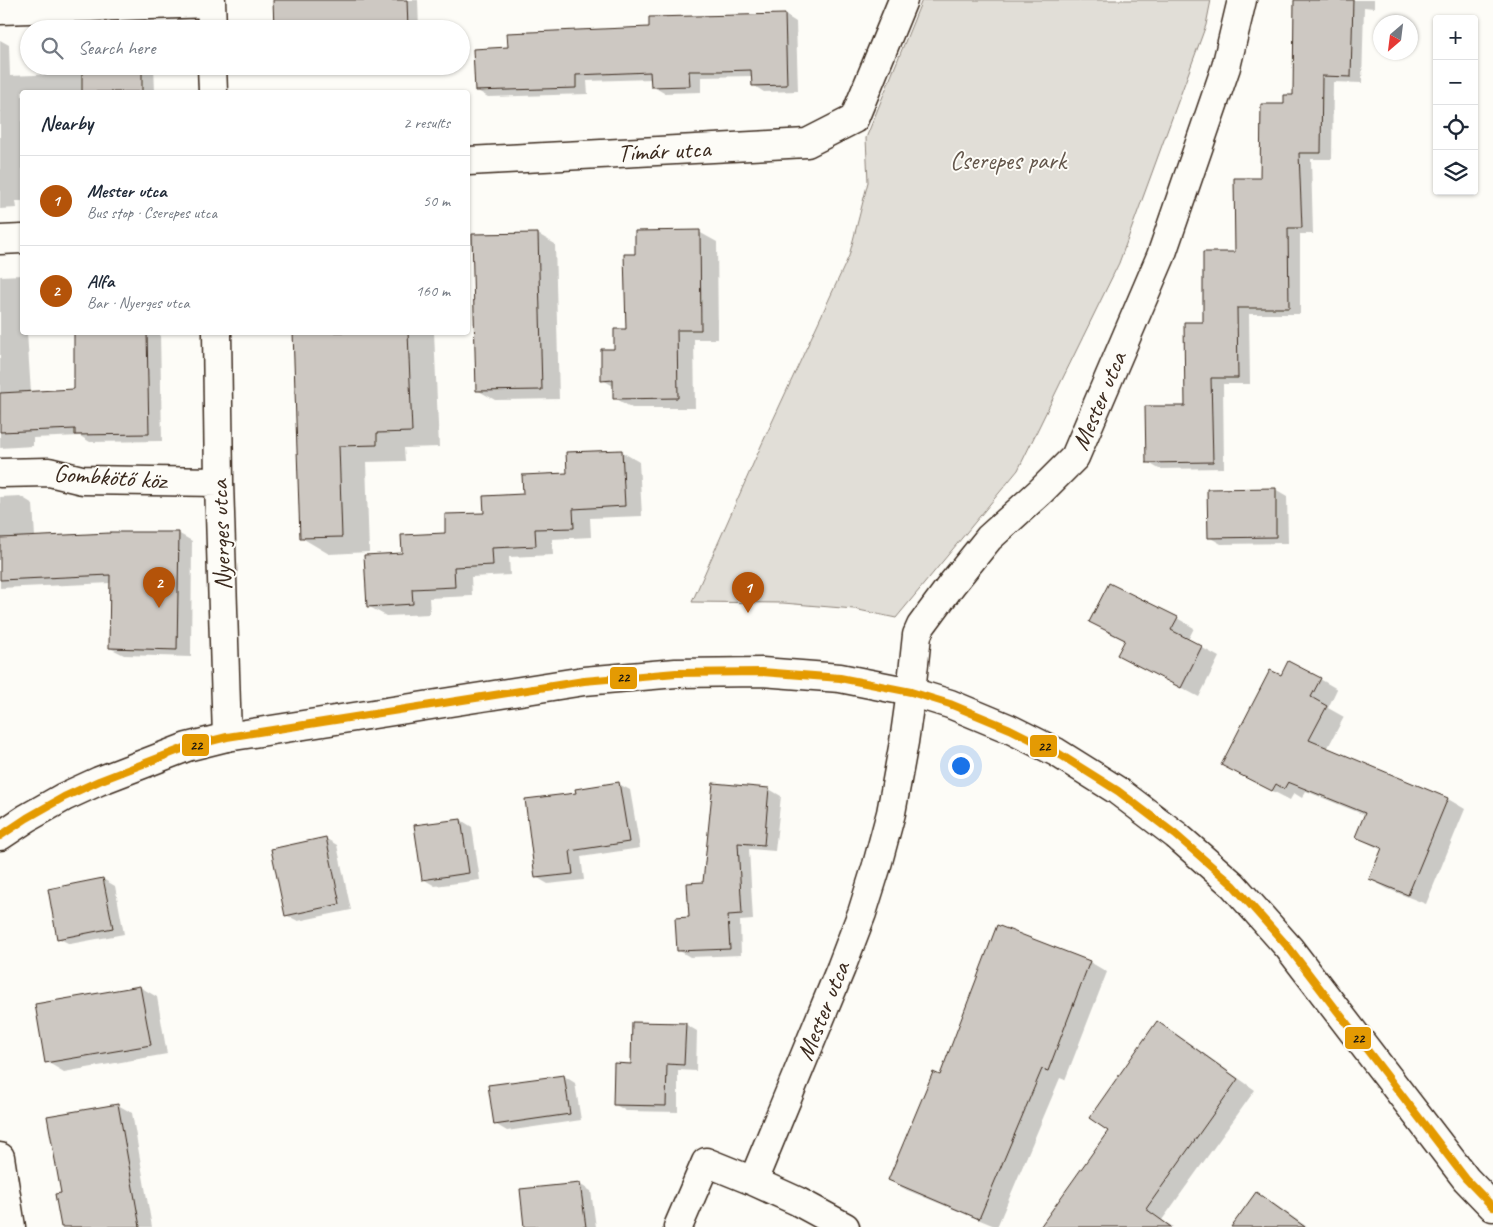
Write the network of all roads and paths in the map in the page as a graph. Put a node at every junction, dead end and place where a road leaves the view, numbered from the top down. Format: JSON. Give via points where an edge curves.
{"nodes":[{"id":1,"x":903,"y":0,"type":"edge"},
{"id":2,"x":1242,"y":0,"type":"edge"},
{"id":3,"x":0,"y":10,"type":"edge"},
{"id":4,"x":211,"y":10,"type":"edge"},
{"id":5,"x":212,"y":75,"type":"edge"},
{"id":6,"x":213,"y":90,"type":"edge"},
{"id":7,"x":470,"y":161,"type":"edge"},
{"id":8,"x":20,"y":239,"type":"edge"},
{"id":9,"x":0,"y":240,"type":"edge"},
{"id":10,"x":217,"y":335,"type":"edge"},
{"id":11,"x":0,"y":473,"type":"edge"},
{"id":12,"x":220,"y":482,"type":"junction"},
{"id":13,"x":911,"y":692,"type":"junction"},
{"id":14,"x":227,"y":737,"type":"junction"},
{"id":15,"x":0,"y":836,"type":"edge"},
{"id":16,"x":0,"y":1157,"type":"edge"},
{"id":17,"x":753,"y":1181,"type":"junction"},
{"id":18,"x":1493,"y":1207,"type":"edge"},
{"id":19,"x":11,"y":1227,"type":"edge"},
{"id":20,"x":678,"y":1227,"type":"edge"},
{"id":21,"x":846,"y":1227,"type":"edge"}],
"edges":[{"from":1,"to":7,"type":"street","name":"Tímár utca","via":[[854,119],[807,143]]},
{"from":2,"to":13,"type":"street","name":"Mester utca","via":[[1226,68],[1161,256],[1075,457],[989,538],[921,626],[916,636]]},
{"from":3,"to":4,"type":"street"},
{"from":5,"to":6,"type":"street"},
{"from":8,"to":9,"type":"street"},
{"from":10,"to":12,"type":"street","name":"Nyerges utca"},
{"from":11,"to":12,"type":"street","name":"Gombkötő köz","via":[[49,472],[82,480]]},
{"from":12,"to":14,"type":"street","name":"Nyerges utca"},
{"from":13,"to":14,"type":"street","via":[[840,678],[762,672],[676,673],[584,680]]},
{"from":13,"to":17,"type":"street","name":"Mester utca","via":[[890,813],[872,881],[842,968]]},
{"from":13,"to":18,"type":"street","via":[[950,704],[1056,752],[1118,791],[1176,835],[1233,885],[1290,948],[1466,1179]]},
{"from":14,"to":15,"type":"street","via":[[187,747],[99,781],[26,818]]},
{"from":16,"to":19,"type":"street"},
{"from":17,"to":20,"type":"street","via":[[706,1162]]},
{"from":17,"to":21,"type":"street"}]}
